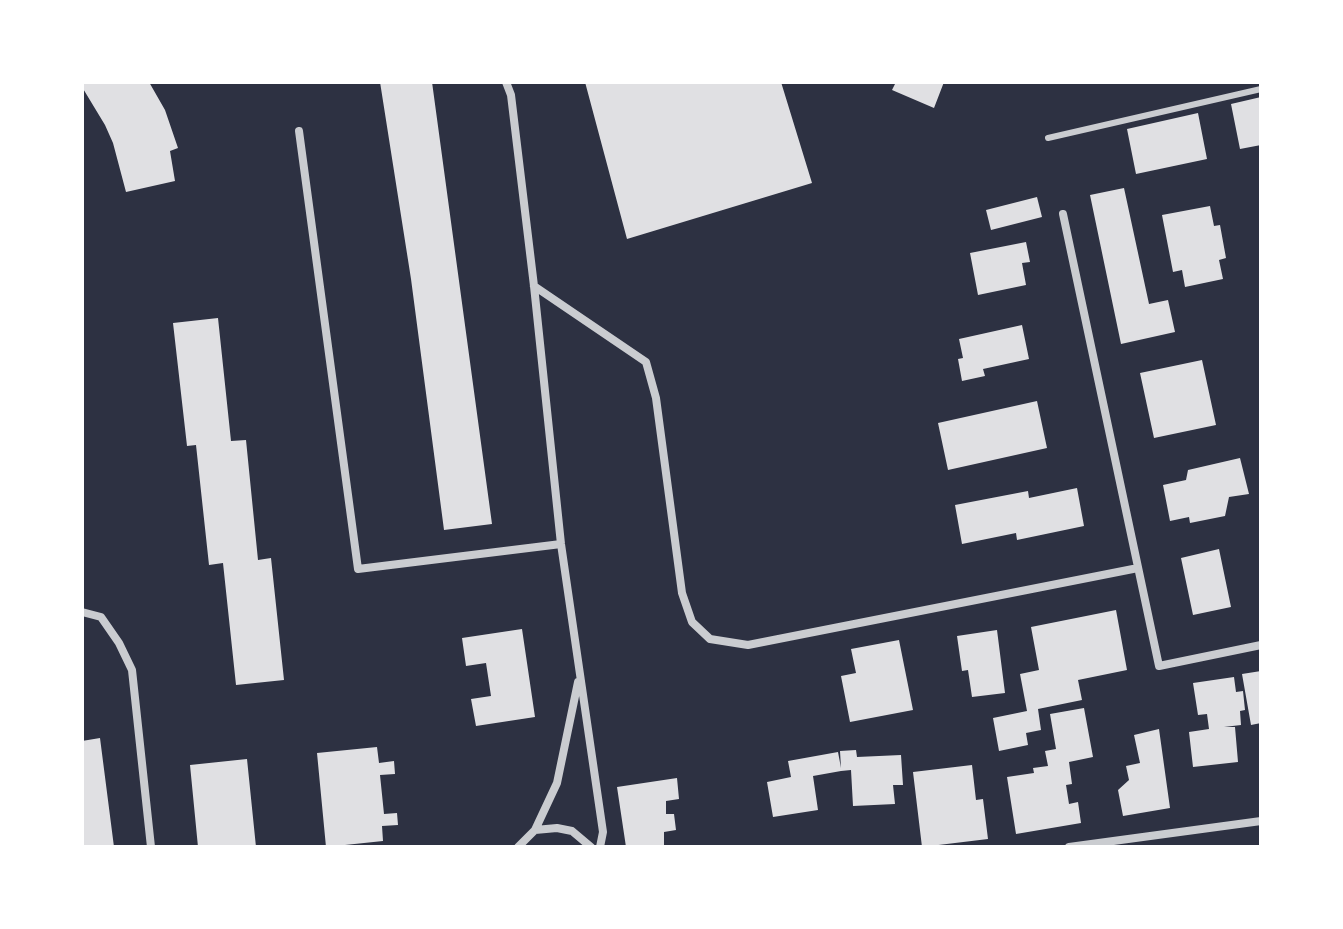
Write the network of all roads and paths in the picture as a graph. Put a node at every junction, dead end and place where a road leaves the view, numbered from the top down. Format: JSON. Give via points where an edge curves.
{"nodes":[{"id":1,"x":506,"y":82,"type":"edge"},
{"id":2,"x":1261,"y":89,"type":"edge"},
{"id":3,"x":299,"y":131,"type":"dead end"},
{"id":4,"x":1048,"y":138,"type":"dead end"},
{"id":5,"x":1063,"y":214,"type":"dead end"},
{"id":6,"x":534,"y":286,"type":"junction"},
{"id":7,"x":561,"y":544,"type":"junction"},
{"id":8,"x":1138,"y":568,"type":"junction"},
{"id":9,"x":82,"y":612,"type":"edge"},
{"id":10,"x":1261,"y":645,"type":"edge"},
{"id":11,"x":580,"y":674,"type":"junction"},
{"id":12,"x":1261,"y":821,"type":"edge"},
{"id":13,"x":535,"y":830,"type":"junction"},
{"id":14,"x":151,"y":847,"type":"edge"},
{"id":15,"x":518,"y":847,"type":"edge"},
{"id":16,"x":591,"y":847,"type":"edge"},
{"id":17,"x":600,"y":847,"type":"edge"},
{"id":18,"x":1069,"y":847,"type":"edge"}],
"edges":[{"from":1,"to":6,"type":"street"},
{"from":2,"to":4,"type":"lane"},
{"from":3,"to":7,"type":"street","via":[[358,569]]},
{"from":5,"to":8,"type":"street"},
{"from":6,"to":7,"type":"street"},
{"from":6,"to":8,"type":"street","via":[[646,362],[656,398],[682,593],[692,622],[710,639],[748,645]]},
{"from":7,"to":11,"type":"street"},
{"from":8,"to":10,"type":"street","via":[[1159,666]]},
{"from":9,"to":14,"type":"street","via":[[101,617],[132,670]]},
{"from":11,"to":13,"type":"street","via":[[557,783]]},
{"from":11,"to":17,"type":"street","via":[[603,832]]},
{"from":12,"to":18,"type":"street"},
{"from":13,"to":15,"type":"street"},
{"from":13,"to":16,"type":"street","via":[[572,831]]}]}
